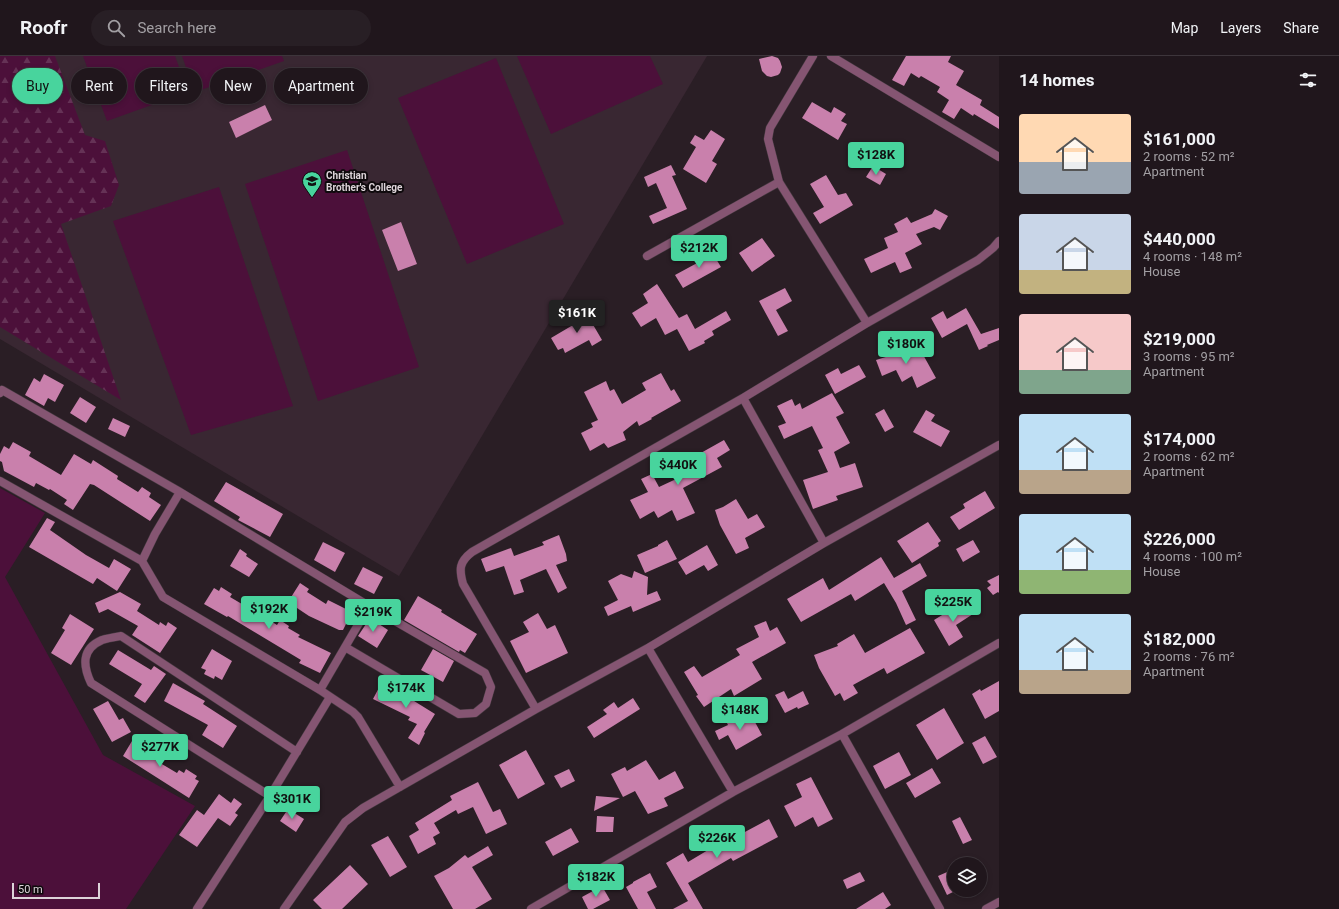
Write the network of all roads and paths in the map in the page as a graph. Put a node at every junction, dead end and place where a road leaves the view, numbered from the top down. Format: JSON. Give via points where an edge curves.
{"nodes":[{"id":1,"x":813,"y":56,"type":"edge"},
{"id":2,"x":831,"y":56,"type":"edge"},
{"id":3,"x":999,"y":157,"type":"edge"},
{"id":4,"x":779,"y":182,"type":"junction"},
{"id":5,"x":999,"y":241,"type":"edge"},
{"id":6,"x":647,"y":256,"type":"dead end"},
{"id":7,"x":867,"y":323,"type":"junction"},
{"id":8,"x":0,"y":394,"type":"edge"},
{"id":9,"x":743,"y":398,"type":"junction"},
{"id":10,"x":999,"y":445,"type":"edge"},
{"id":11,"x":0,"y":481,"type":"edge"},
{"id":12,"x":180,"y":492,"type":"junction"},
{"id":13,"x":824,"y":543,"type":"junction"},
{"id":14,"x":142,"y":561,"type":"junction"},
{"id":15,"x":369,"y":606,"type":"junction"},
{"id":16,"x":999,"y":643,"type":"edge"},
{"id":17,"x":345,"y":647,"type":"junction"},
{"id":18,"x":648,"y":648,"type":"junction"},
{"id":19,"x":320,"y":690,"type":"junction"},
{"id":20,"x":330,"y":697,"type":"junction"},
{"id":21,"x":536,"y":709,"type":"junction"},
{"id":22,"x":842,"y":734,"type":"junction"},
{"id":23,"x":297,"y":752,"type":"junction"},
{"id":24,"x":400,"y":787,"type":"junction"},
{"id":25,"x":733,"y":792,"type":"junction"},
{"id":26,"x":270,"y":796,"type":"junction"},
{"id":27,"x":999,"y":902,"type":"edge"},
{"id":28,"x":196,"y":909,"type":"edge"},
{"id":29,"x":284,"y":909,"type":"edge"},
{"id":30,"x":530,"y":909,"type":"edge"},
{"id":31,"x":940,"y":909,"type":"edge"},
{"id":32,"x":986,"y":909,"type":"edge"}],
"edges":[{"from":1,"to":4,"type":"street","via":[[770,128],[768,139]]},
{"from":2,"to":3,"type":"street"},
{"from":4,"to":6,"type":"street"},
{"from":4,"to":7,"type":"street"},
{"from":5,"to":7,"type":"street","via":[[978,260]]},
{"from":7,"to":9,"type":"street"},
{"from":8,"to":12,"type":"street","via":[[2,390]]},
{"from":9,"to":13,"type":"street"},
{"from":9,"to":21,"type":"street","via":[[465,558],[460,575],[463,584]]},
{"from":10,"to":13,"type":"street"},
{"from":11,"to":14,"type":"street"},
{"from":12,"to":14,"type":"street"},
{"from":12,"to":15,"type":"street"},
{"from":13,"to":18,"type":"street"},
{"from":14,"to":19,"type":"street","via":[[163,597]]},
{"from":15,"to":17,"type":"street"},
{"from":15,"to":17,"type":"street","via":[[485,673],[491,687],[486,704],[475,713],[459,714]]},
{"from":16,"to":22,"type":"street"},
{"from":17,"to":19,"type":"street"},
{"from":18,"to":21,"type":"street"},
{"from":18,"to":25,"type":"street"},
{"from":19,"to":20,"type":"street"},
{"from":20,"to":23,"type":"street"},
{"from":20,"to":24,"type":"street","via":[[358,717]]},
{"from":21,"to":24,"type":"street"},
{"from":22,"to":25,"type":"street"},
{"from":22,"to":31,"type":"street"},
{"from":23,"to":26,"type":"street"},
{"from":23,"to":26,"type":"street","via":[[121,636],[102,640],[91,648],[85,660],[86,672],[91,683]]},
{"from":24,"to":29,"type":"street","via":[[344,822]]},
{"from":25,"to":30,"type":"street"},
{"from":26,"to":28,"type":"street"},
{"from":27,"to":32,"type":"street"}]}
